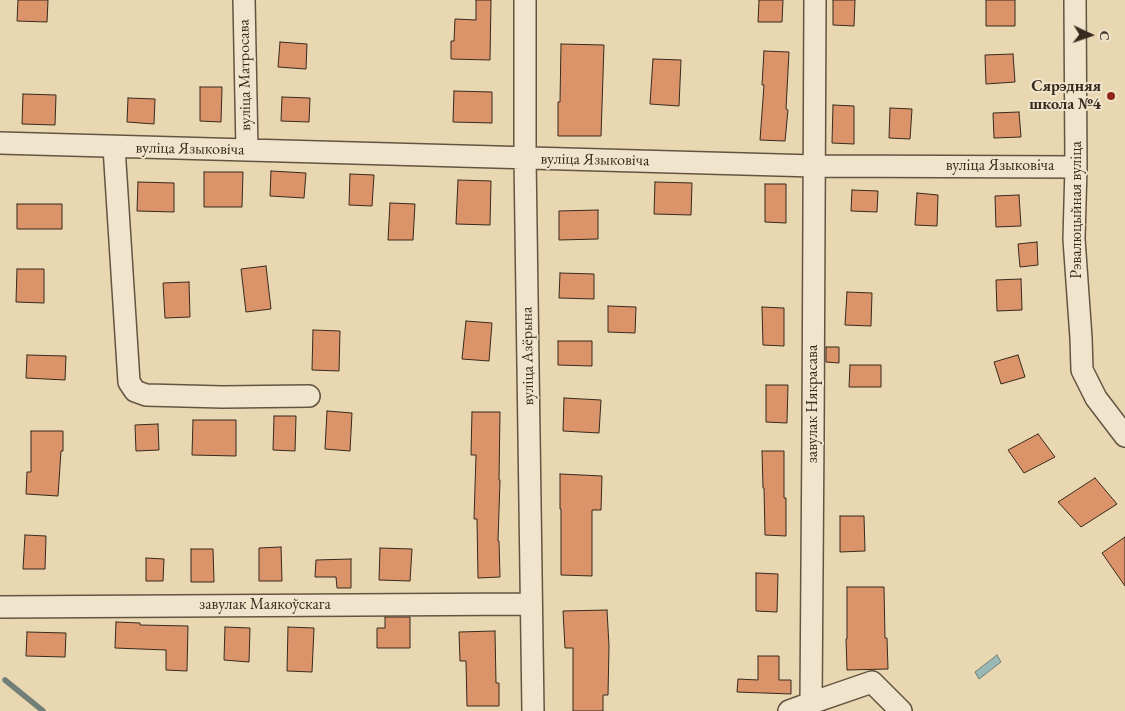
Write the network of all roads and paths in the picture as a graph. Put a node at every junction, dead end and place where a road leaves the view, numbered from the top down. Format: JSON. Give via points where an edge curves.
{"nodes":[{"id":1,"x":244,"y":0,"type":"edge"},
{"id":2,"x":526,"y":0,"type":"edge"},
{"id":3,"x":816,"y":0,"type":"edge"},
{"id":4,"x":1075,"y":0,"type":"edge"},
{"id":5,"x":0,"y":143,"type":"edge"},
{"id":6,"x":114,"y":147,"type":"junction"},
{"id":7,"x":247,"y":150,"type":"junction"},
{"id":8,"x":526,"y":158,"type":"junction"},
{"id":9,"x":814,"y":166,"type":"junction"},
{"id":10,"x":1076,"y":167,"type":"junction"},
{"id":11,"x":309,"y":396,"type":"dead end"},
{"id":12,"x":1125,"y":436,"type":"edge"},
{"id":13,"x":531,"y":604,"type":"junction"},
{"id":14,"x":0,"y":607,"type":"edge"},
{"id":15,"x":811,"y":703,"type":"junction"},
{"id":16,"x":532,"y":711,"type":"edge"},
{"id":17,"x":789,"y":711,"type":"edge"},
{"id":18,"x":900,"y":711,"type":"edge"}],
"edges":[{"from":1,"to":7,"type":"street","name":"вуліца Матросава"},
{"from":2,"to":8,"type":"street","name":"вуліца Азёрына"},
{"from":3,"to":9,"type":"street","name":"завулак Някрасава"},
{"from":4,"to":10,"type":"street","name":"Рэвалюцыйная вуліца"},
{"from":5,"to":6,"type":"street","name":"вуліца Языковіча"},
{"from":6,"to":7,"type":"street","name":"вуліца Языковіча"},
{"from":6,"to":11,"type":"street","name":"вуліца Языковіча","via":[[129,382],[135,391],[146,395],[213,397]]},
{"from":7,"to":8,"type":"street","name":"вуліца Языковіча"},
{"from":8,"to":9,"type":"street","name":"вуліца Языковіча"},
{"from":8,"to":13,"type":"street","name":"вуліца Азёрына"},
{"from":9,"to":10,"type":"street","name":"вуліца Языковіча"},
{"from":9,"to":15,"type":"street","name":"завулак Някрасава"},
{"from":10,"to":12,"type":"street","name":"Рэвалюцыйная вуліца","via":[[1074,239],[1082,370],[1096,398]]},
{"from":13,"to":14,"type":"street","name":"завулак Маякоўскага"},
{"from":13,"to":16,"type":"street","name":"вуліца Азёрына"},
{"from":15,"to":17,"type":"street"},
{"from":15,"to":18,"type":"street","via":[[872,682]]}]}
